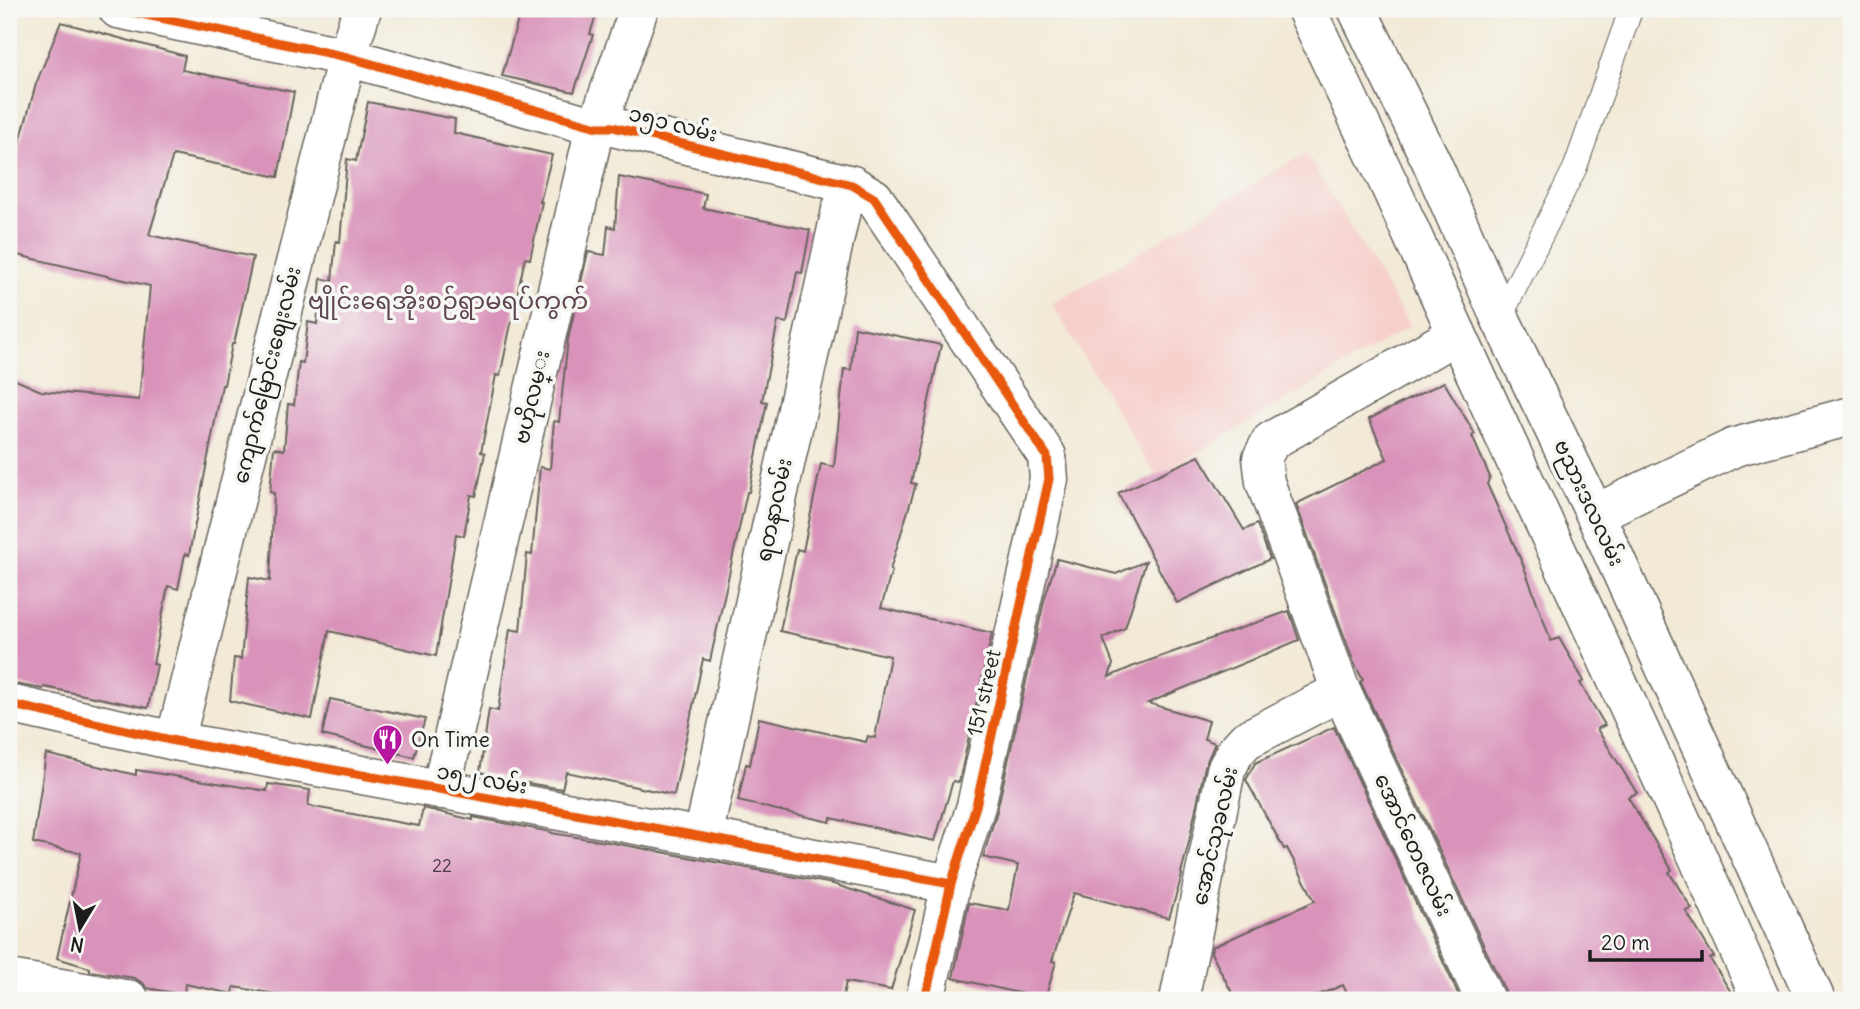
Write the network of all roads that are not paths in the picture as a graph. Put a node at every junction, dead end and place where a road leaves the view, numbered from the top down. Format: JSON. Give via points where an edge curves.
{"nodes":[{"id":1,"x":118,"y":9,"type":"edge"},
{"id":2,"x":362,"y":9,"type":"edge"},
{"id":3,"x":639,"y":9,"type":"edge"},
{"id":4,"x":1307,"y":9,"type":"edge"},
{"id":5,"x":1357,"y":9,"type":"edge"},
{"id":6,"x":1631,"y":9,"type":"edge"},
{"id":7,"x":347,"y":57,"type":"junction"},
{"id":8,"x":597,"y":127,"type":"junction"},
{"id":9,"x":852,"y":186,"type":"junction"},
{"id":10,"x":1500,"y":318,"type":"junction"},
{"id":11,"x":1457,"y":334,"type":"junction"},
{"id":12,"x":1851,"y":416,"type":"edge"},
{"id":13,"x":1047,"y":456,"type":"joint"},
{"id":14,"x":1595,"y":514,"type":"junction"},
{"id":15,"x":1341,"y":691,"type":"junction"},
{"id":16,"x":9,"y":704,"type":"edge"},
{"id":17,"x":175,"y":741,"type":"junction"},
{"id":18,"x":441,"y":790,"type":"junction"},
{"id":19,"x":1730,"y":811,"type":"junction"},
{"id":20,"x":1687,"y":833,"type":"junction"},
{"id":21,"x":703,"y":836,"type":"junction"},
{"id":22,"x":951,"y":884,"type":"junction"},
{"id":23,"x":9,"y":978,"type":"edge"},
{"id":24,"x":1183,"y":983,"type":"edge"},
{"id":25,"x":130,"y":1000,"type":"edge"},
{"id":26,"x":925,"y":1000,"type":"edge"},
{"id":27,"x":1211,"y":1000,"type":"edge"},
{"id":28,"x":1485,"y":1000,"type":"edge"},
{"id":29,"x":1761,"y":1000,"type":"edge"},
{"id":30,"x":1816,"y":1000,"type":"edge"}],
"edges":[{"from":1,"to":7,"type":"street","name":"၁၅၁ လမ်း"},
{"from":2,"to":7,"type":"street","name":"ကျောက်မြောင်းစျေးလမ်း"},
{"from":3,"to":8,"type":"street","name":"ဗဟိုလမ္း"},
{"from":4,"to":11,"type":"street"},
{"from":5,"to":10,"type":"street","name":"ဗညားဒလလမ်း"},
{"from":6,"to":10,"type":"lane","via":[[1575,168]]},
{"from":7,"to":8,"type":"street","name":"၁၅၁ လမ်း"},
{"from":7,"to":17,"type":"street","name":"ကျောက်မြောင်းစျေးလမ်း"},
{"from":8,"to":9,"type":"street","name":"၁၅၁ လမ်း","via":[[613,127]]},
{"from":8,"to":18,"type":"street","name":"ဗဟိုလမ္း"},
{"from":9,"to":13,"type":"street","name":"၁၅၁ လမ်း","via":[[874,198]]},
{"from":9,"to":21,"type":"street","name":"ရတနာလမ်း","via":[[841,210]]},
{"from":10,"to":14,"type":"street","name":"ဗညားဒလလမ်း"},
{"from":11,"to":15,"type":"street","name":"အောင်တေဇလမ်း","via":[[1271,441],[1262,458],[1265,482]]},
{"from":11,"to":20,"type":"street"},
{"from":12,"to":14,"type":"street","via":[[1735,447]]},
{"from":13,"to":22,"type":"street","name":"151 street","via":[[1049,479],[979,793]]},
{"from":14,"to":19,"type":"street","name":"ဗညားဒလလမ်း"},
{"from":15,"to":24,"type":"street","name":"အောင်သုခလမ်း","via":[[1246,740],[1235,752],[1226,769]]},
{"from":15,"to":28,"type":"street","name":"အောင်တေဇလမ်း"},
{"from":16,"to":17,"type":"street","name":"၁၅၂ လမ်း"},
{"from":17,"to":18,"type":"street","name":"၁၅၂ လမ်း"},
{"from":18,"to":21,"type":"street","name":"၁၅၂ လမ်း"},
{"from":19,"to":20,"type":"street"},
{"from":19,"to":30,"type":"street","name":"ဗညားဒလလမ်း"},
{"from":20,"to":29,"type":"street"},
{"from":21,"to":22,"type":"street","name":"၁၅၂ လမ်း"},
{"from":22,"to":26,"type":"street","name":"151 street"},
{"from":23,"to":25,"type":"street"},
{"from":24,"to":27,"type":"street","via":[[1202,983]]}]}
